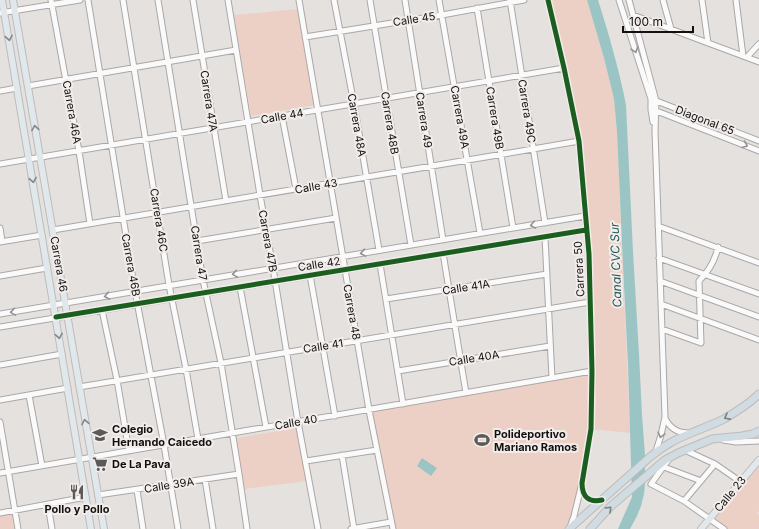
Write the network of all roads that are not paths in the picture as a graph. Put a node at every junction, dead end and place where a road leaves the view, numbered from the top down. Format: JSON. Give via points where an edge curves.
{"nodes":[{"id":1,"x":2,"y":0,"type":"edge"},
{"id":2,"x":13,"y":0,"type":"edge"},
{"id":3,"x":80,"y":0,"type":"edge"},
{"id":4,"x":88,"y":0,"type":"edge"},
{"id":5,"x":123,"y":0,"type":"edge"},
{"id":6,"x":158,"y":0,"type":"edge"},
{"id":7,"x":193,"y":0,"type":"edge"},
{"id":8,"x":228,"y":0,"type":"edge"},
{"id":9,"x":299,"y":0,"type":"edge"},
{"id":10,"x":334,"y":0,"type":"edge"},
{"id":11,"x":370,"y":0,"type":"edge"},
{"id":12,"x":405,"y":0,"type":"edge"},
{"id":13,"x":439,"y":0,"type":"edge"},
{"id":14,"x":524,"y":0,"type":"edge"},
{"id":15,"x":548,"y":0,"type":"edge"},
{"id":16,"x":620,"y":0,"type":"edge"},
{"id":17,"x":629,"y":0,"type":"edge"},
{"id":18,"x":663,"y":0,"type":"edge"},
{"id":19,"x":702,"y":0,"type":"edge"},
{"id":20,"x":736,"y":0,"type":"edge"},
{"id":21,"x":510,"y":1,"type":"edge"},
{"id":22,"x":52,"y":2,"type":"edge"},
{"id":23,"x":477,"y":8,"type":"junction"},
{"id":24,"x":14,"y":11,"type":"junction"},
{"id":25,"x":2,"y":13,"type":"edge"},
{"id":26,"x":442,"y":15,"type":"junction"},
{"id":27,"x":633,"y":15,"type":"junction"},
{"id":28,"x":408,"y":20,"type":"junction"},
{"id":29,"x":374,"y":26,"type":"junction"},
{"id":30,"x":671,"y":29,"type":"junction"},
{"id":31,"x":340,"y":32,"type":"junction"},
{"id":32,"x":305,"y":37,"type":"junction"},
{"id":33,"x":708,"y":43,"type":"junction"},
{"id":34,"x":759,"y":44,"type":"edge"},
{"id":35,"x":236,"y":50,"type":"junction"},
{"id":36,"x":202,"y":56,"type":"junction"},
{"id":37,"x":745,"y":57,"type":"junction"},
{"id":38,"x":168,"y":62,"type":"junction"},
{"id":39,"x":759,"y":62,"type":"edge"},
{"id":40,"x":134,"y":68,"type":"junction"},
{"id":41,"x":564,"y":68,"type":"junction"},
{"id":42,"x":100,"y":73,"type":"junction"},
{"id":43,"x":522,"y":76,"type":"junction"},
{"id":44,"x":66,"y":79,"type":"junction"},
{"id":45,"x":489,"y":81,"type":"junction"},
{"id":46,"x":28,"y":86,"type":"junction"},
{"id":47,"x":454,"y":87,"type":"junction"},
{"id":48,"x":17,"y":88,"type":"junction"},
{"id":49,"x":0,"y":91,"type":"edge"},
{"id":50,"x":420,"y":93,"type":"junction"},
{"id":51,"x":386,"y":99,"type":"junction"},
{"id":52,"x":654,"y":100,"type":"junction"},
{"id":53,"x":354,"y":104,"type":"junction"},
{"id":54,"x":318,"y":110,"type":"junction"},
{"id":55,"x":654,"y":110,"type":"junction"},
{"id":56,"x":282,"y":116,"type":"junction"},
{"id":57,"x":248,"y":122,"type":"junction"},
{"id":58,"x":214,"y":128,"type":"junction"},
{"id":59,"x":180,"y":134,"type":"junction"},
{"id":60,"x":146,"y":140,"type":"junction"},
{"id":61,"x":578,"y":140,"type":"junction"},
{"id":62,"x":759,"y":141,"type":"edge"},
{"id":63,"x":111,"y":145,"type":"junction"},
{"id":64,"x":534,"y":149,"type":"junction"},
{"id":65,"x":79,"y":151,"type":"junction"},
{"id":66,"x":759,"y":151,"type":"edge"},
{"id":67,"x":501,"y":154,"type":"junction"},
{"id":68,"x":40,"y":158,"type":"junction"},
{"id":69,"x":29,"y":159,"type":"junction"},
{"id":70,"x":467,"y":160,"type":"junction"},
{"id":71,"x":0,"y":164,"type":"edge"},
{"id":72,"x":432,"y":166,"type":"junction"},
{"id":73,"x":398,"y":172,"type":"junction"},
{"id":74,"x":367,"y":177,"type":"junction"},
{"id":75,"x":330,"y":183,"type":"junction"},
{"id":76,"x":296,"y":189,"type":"junction"},
{"id":77,"x":260,"y":195,"type":"junction"},
{"id":78,"x":226,"y":201,"type":"junction"},
{"id":79,"x":192,"y":207,"type":"junction"},
{"id":80,"x":157,"y":213,"type":"junction"},
{"id":81,"x":585,"y":216,"type":"junction"},
{"id":82,"x":123,"y":218,"type":"junction"},
{"id":83,"x":336,"y":218,"type":"junction"},
{"id":84,"x":545,"y":222,"type":"junction"},
{"id":85,"x":90,"y":224,"type":"junction"},
{"id":86,"x":658,"y":226,"type":"junction"},
{"id":87,"x":0,"y":228,"type":"edge"},
{"id":88,"x":513,"y":228,"type":"junction"},
{"id":89,"x":53,"y":230,"type":"junction"},
{"id":90,"x":266,"y":230,"type":"junction"},
{"id":91,"x":586,"y":230,"type":"junction"},
{"id":92,"x":480,"y":233,"type":"junction"},
{"id":93,"x":42,"y":235,"type":"junction"},
{"id":94,"x":546,"y":237,"type":"junction"},
{"id":95,"x":443,"y":240,"type":"junction"},
{"id":96,"x":1,"y":241,"type":"edge"},
{"id":97,"x":197,"y":241,"type":"junction"},
{"id":98,"x":410,"y":245,"type":"junction"},
{"id":99,"x":718,"y":247,"type":"junction"},
{"id":100,"x":379,"y":250,"type":"junction"},
{"id":101,"x":443,"y":253,"type":"junction"},
{"id":102,"x":342,"y":256,"type":"junction"},
{"id":103,"x":659,"y":258,"type":"junction"},
{"id":104,"x":759,"y":263,"type":"edge"},
{"id":105,"x":380,"y":264,"type":"junction"},
{"id":106,"x":47,"y":268,"type":"junction"},
{"id":107,"x":273,"y":268,"type":"junction"},
{"id":108,"x":345,"y":270,"type":"junction"},
{"id":109,"x":547,"y":274,"type":"junction"},
{"id":110,"x":310,"y":275,"type":"junction"},
{"id":111,"x":705,"y":275,"type":"junction"},
{"id":112,"x":0,"y":276,"type":"edge"},
{"id":113,"x":204,"y":280,"type":"junction"},
{"id":114,"x":275,"y":281,"type":"junction"},
{"id":115,"x":660,"y":281,"type":"junction"},
{"id":116,"x":169,"y":286,"type":"junction"},
{"id":117,"x":240,"y":287,"type":"junction"},
{"id":118,"x":449,"y":289,"type":"junction"},
{"id":119,"x":135,"y":291,"type":"junction"},
{"id":120,"x":206,"y":293,"type":"junction"},
{"id":121,"x":759,"y":294,"type":"edge"},
{"id":122,"x":700,"y":296,"type":"junction"},
{"id":123,"x":172,"y":298,"type":"junction"},
{"id":124,"x":386,"y":299,"type":"junction"},
{"id":125,"x":590,"y":302,"type":"junction"},
{"id":126,"x":65,"y":303,"type":"junction"},
{"id":127,"x":138,"y":304,"type":"junction"},
{"id":128,"x":661,"y":304,"type":"junction"},
{"id":129,"x":54,"y":305,"type":"junction"},
{"id":130,"x":549,"y":309,"type":"junction"},
{"id":131,"x":102,"y":310,"type":"junction"},
{"id":132,"x":0,"y":314,"type":"edge"},
{"id":133,"x":67,"y":316,"type":"junction"},
{"id":134,"x":759,"y":317,"type":"edge"},
{"id":135,"x":56,"y":318,"type":"junction"},
{"id":136,"x":700,"y":318,"type":"junction"},
{"id":137,"x":455,"y":324,"type":"junction"},
{"id":138,"x":0,"y":327,"type":"edge"},
{"id":139,"x":662,"y":329,"type":"junction"},
{"id":140,"x":392,"y":335,"type":"junction"},
{"id":141,"x":357,"y":340,"type":"junction"},
{"id":142,"x":759,"y":340,"type":"edge"},
{"id":143,"x":322,"y":346,"type":"junction"},
{"id":144,"x":550,"y":346,"type":"junction"},
{"id":145,"x":286,"y":352,"type":"junction"},
{"id":146,"x":62,"y":354,"type":"junction"},
{"id":147,"x":254,"y":358,"type":"junction"},
{"id":148,"x":460,"y":361,"type":"junction"},
{"id":149,"x":221,"y":363,"type":"junction"},
{"id":150,"x":0,"y":365,"type":"edge"},
{"id":151,"x":186,"y":369,"type":"junction"},
{"id":152,"x":398,"y":371,"type":"junction"},
{"id":153,"x":592,"y":371,"type":"junction"},
{"id":154,"x":151,"y":375,"type":"junction"},
{"id":155,"x":552,"y":378,"type":"junction"},
{"id":156,"x":117,"y":380,"type":"junction"},
{"id":157,"x":80,"y":387,"type":"junction"},
{"id":158,"x":68,"y":388,"type":"junction"},
{"id":159,"x":466,"y":393,"type":"junction"},
{"id":160,"x":759,"y":394,"type":"edge"},
{"id":161,"x":29,"y":395,"type":"junction"},
{"id":162,"x":0,"y":400,"type":"edge"},
{"id":163,"x":403,"y":404,"type":"junction"},
{"id":164,"x":369,"y":410,"type":"junction"},
{"id":165,"x":335,"y":416,"type":"junction"},
{"id":166,"x":665,"y":417,"type":"junction"},
{"id":167,"x":0,"y":422,"type":"edge"},
{"id":168,"x":298,"y":422,"type":"junction"},
{"id":169,"x":266,"y":428,"type":"junction"},
{"id":170,"x":759,"y":431,"type":"edge"},
{"id":171,"x":232,"y":433,"type":"junction"},
{"id":172,"x":689,"y":434,"type":"junction"},
{"id":173,"x":198,"y":439,"type":"junction"},
{"id":174,"x":712,"y":439,"type":"junction"},
{"id":175,"x":759,"y":441,"type":"edge"},
{"id":176,"x":164,"y":445,"type":"junction"},
{"id":177,"x":377,"y":450,"type":"junction"},
{"id":178,"x":687,"y":450,"type":"junction"},
{"id":179,"x":129,"y":451,"type":"junction"},
{"id":180,"x":342,"y":455,"type":"junction"},
{"id":181,"x":652,"y":455,"type":"junction"},
{"id":182,"x":670,"y":456,"type":"junction"},
{"id":183,"x":92,"y":458,"type":"junction"},
{"id":184,"x":80,"y":460,"type":"junction"},
{"id":185,"x":759,"y":460,"type":"edge"},
{"id":186,"x":306,"y":461,"type":"junction"},
{"id":187,"x":715,"y":464,"type":"junction"},
{"id":188,"x":42,"y":466,"type":"junction"},
{"id":189,"x":664,"y":467,"type":"junction"},
{"id":190,"x":8,"y":472,"type":"junction"},
{"id":191,"x":0,"y":473,"type":"edge"},
{"id":192,"x":239,"y":474,"type":"junction"},
{"id":193,"x":205,"y":479,"type":"junction"},
{"id":194,"x":701,"y":481,"type":"junction"},
{"id":195,"x":740,"y":482,"type":"junction"},
{"id":196,"x":171,"y":484,"type":"junction"},
{"id":197,"x":582,"y":484,"type":"junction"},
{"id":198,"x":136,"y":490,"type":"junction"},
{"id":199,"x":98,"y":495,"type":"junction"},
{"id":200,"x":86,"y":497,"type":"junction"},
{"id":201,"x":602,"y":500,"type":"junction"},
{"id":202,"x":684,"y":501,"type":"junction"},
{"id":203,"x":48,"y":504,"type":"junction"},
{"id":204,"x":15,"y":511,"type":"junction"},
{"id":205,"x":0,"y":513,"type":"edge"},
{"id":206,"x":710,"y":518,"type":"junction"},
{"id":207,"x":391,"y":522,"type":"junction"},
{"id":208,"x":18,"y":529,"type":"edge"},
{"id":209,"x":52,"y":529,"type":"edge"},
{"id":210,"x":92,"y":529,"type":"edge"},
{"id":211,"x":104,"y":529,"type":"edge"},
{"id":212,"x":143,"y":529,"type":"edge"},
{"id":213,"x":178,"y":529,"type":"edge"},
{"id":214,"x":213,"y":529,"type":"edge"},
{"id":215,"x":247,"y":529,"type":"edge"},
{"id":216,"x":318,"y":529,"type":"edge"},
{"id":217,"x":351,"y":529,"type":"edge"},
{"id":218,"x":354,"y":529,"type":"edge"},
{"id":219,"x":393,"y":529,"type":"edge"},
{"id":220,"x":569,"y":529,"type":"edge"},
{"id":221,"x":590,"y":529,"type":"edge"},
{"id":222,"x":702,"y":529,"type":"edge"},
{"id":223,"x":724,"y":529,"type":"edge"}],
"edges":[{"from":1,"to":25,"type":"main road","name":"Carrera 46"},
{"from":2,"to":24,"type":"main road","name":"Carrera 46"},
{"from":3,"to":22,"type":"street"},
{"from":4,"to":42,"type":"street","name":"Carrera 46B"},
{"from":5,"to":40,"type":"street","name":"Carrera 46C"},
{"from":6,"to":38,"type":"street","name":"Carrera 47"},
{"from":7,"to":36,"type":"street","name":"Carrera 47A"},
{"from":8,"to":35,"type":"street","name":"Carrera 47B"},
{"from":9,"to":32,"type":"street","name":"Carrera 48"},
{"from":10,"to":31,"type":"street","name":"Carrera 48A"},
{"from":11,"to":29,"type":"street","name":"Carrera 48B"},
{"from":12,"to":28,"type":"street","name":"Carrera 49"},
{"from":13,"to":26,"type":"street","name":"Carrera 49A"},
{"from":14,"to":21,"type":"street","name":"Calle 45"},
{"from":15,"to":41,"type":"street","name":"Carrera 50"},
{"from":16,"to":52,"type":"street","one_way":true},
{"from":17,"to":27,"type":"street"},
{"from":18,"to":30,"type":"street"},
{"from":19,"to":33,"type":"street"},
{"from":20,"to":37,"type":"street"},
{"from":21,"to":23,"type":"street","name":"Calle 45"},
{"from":21,"to":43,"type":"street","name":"Carrera 49C"},
{"from":22,"to":24,"type":"street"},
{"from":22,"to":44,"type":"street","name":"Carrera 46A"},
{"from":23,"to":26,"type":"street","name":"Calle 45"},
{"from":23,"to":45,"type":"street","name":"Carrera 49B"},
{"from":24,"to":25,"type":"street"},
{"from":24,"to":46,"type":"main road","name":"Carrera 46"},
{"from":25,"to":48,"type":"main road","name":"Carrera 46","one_way":true},
{"from":26,"to":28,"type":"street","name":"Calle 45"},
{"from":26,"to":47,"type":"street","name":"Carrera 49A"},
{"from":27,"to":30,"type":"street"},
{"from":27,"to":52,"type":"street"},
{"from":28,"to":29,"type":"street","name":"Calle 45"},
{"from":28,"to":50,"type":"street","name":"Carrera 49"},
{"from":29,"to":31,"type":"street","name":"Calle 45"},
{"from":29,"to":51,"type":"street","name":"Carrera 48B"},
{"from":30,"to":33,"type":"street"},
{"from":31,"to":32,"type":"street","name":"Calle 45"},
{"from":31,"to":53,"type":"street","name":"Carrera 48A"},
{"from":32,"to":54,"type":"street","name":"Carrera 48"},
{"from":33,"to":37,"type":"street"},
{"from":34,"to":37,"type":"street"},
{"from":35,"to":36,"type":"street"},
{"from":35,"to":57,"type":"street","name":"Carrera 47B"},
{"from":36,"to":38,"type":"street"},
{"from":36,"to":58,"type":"street","name":"Carrera 47A"},
{"from":37,"to":39,"type":"street"},
{"from":38,"to":40,"type":"street"},
{"from":38,"to":59,"type":"street","name":"Carrera 47"},
{"from":40,"to":42,"type":"street"},
{"from":40,"to":60,"type":"street","name":"Carrera 46C"},
{"from":41,"to":43,"type":"street","name":"Calle 44"},
{"from":41,"to":61,"type":"street","name":"Carrera 50"},
{"from":42,"to":44,"type":"street"},
{"from":42,"to":63,"type":"street","name":"Carrera 46B"},
{"from":43,"to":45,"type":"street","name":"Calle 44"},
{"from":43,"to":64,"type":"street","name":"Carrera 49C"},
{"from":44,"to":46,"type":"street"},
{"from":44,"to":65,"type":"street","name":"Carrera 46A"},
{"from":45,"to":47,"type":"street","name":"Calle 44"},
{"from":45,"to":67,"type":"street","name":"Carrera 49B"},
{"from":68,"to":46,"type":"main road","name":"Carrera 46","one_way":true},
{"from":47,"to":50,"type":"street","name":"Calle 44"},
{"from":47,"to":70,"type":"street","name":"Carrera 49A"},
{"from":48,"to":49,"type":"street"},
{"from":48,"to":69,"type":"main road","name":"Carrera 46"},
{"from":50,"to":51,"type":"street","name":"Calle 44"},
{"from":50,"to":72,"type":"street","name":"Carrera 49"},
{"from":51,"to":53,"type":"street","name":"Calle 44"},
{"from":51,"to":73,"type":"street","name":"Carrera 48B"},
{"from":52,"to":55,"type":"street"},
{"from":52,"to":62,"type":"street","name":"Diagonal 65"},
{"from":53,"to":54,"type":"street","name":"Calle 44"},
{"from":53,"to":74,"type":"street","name":"Carrera 48A"},
{"from":54,"to":56,"type":"street","name":"Calle 44"},
{"from":54,"to":75,"type":"street","name":"Carrera 48"},
{"from":55,"to":66,"type":"street","name":"Diagonal 65","one_way":true},
{"from":55,"to":86,"type":"street"},
{"from":56,"to":57,"type":"street","name":"Calle 44"},
{"from":56,"to":76,"type":"street"},
{"from":57,"to":58,"type":"street","name":"Calle 44"},
{"from":57,"to":77,"type":"street","name":"Carrera 47B"},
{"from":58,"to":59,"type":"street","name":"Calle 44"},
{"from":58,"to":78,"type":"street","name":"Carrera 47A"},
{"from":59,"to":60,"type":"street","name":"Calle 44"},
{"from":59,"to":79,"type":"street","name":"Carrera 47"},
{"from":60,"to":63,"type":"street","name":"Calle 44"},
{"from":60,"to":80,"type":"street","name":"Carrera 46C"},
{"from":61,"to":64,"type":"street","name":"Calle 43"},
{"from":61,"to":81,"type":"street","name":"Carrera 50"},
{"from":63,"to":65,"type":"street","name":"Calle 44"},
{"from":63,"to":82,"type":"street","name":"Carrera 46B"},
{"from":64,"to":67,"type":"street","name":"Calle 43"},
{"from":64,"to":84,"type":"street","name":"Carrera 49C"},
{"from":65,"to":68,"type":"street","name":"Calle 44"},
{"from":65,"to":85,"type":"street","name":"Carrera 46A"},
{"from":67,"to":70,"type":"street","name":"Calle 43"},
{"from":67,"to":88,"type":"street","name":"Carrera 49B"},
{"from":68,"to":69,"type":"street","name":"Calle 44"},
{"from":68,"to":89,"type":"main road","name":"Carrera 46"},
{"from":69,"to":71,"type":"street","name":"Calle 44"},
{"from":69,"to":93,"type":"main road","name":"Carrera 46","one_way":true},
{"from":70,"to":72,"type":"street","name":"Calle 43"},
{"from":70,"to":92,"type":"street","name":"Carrera 49A"},
{"from":72,"to":73,"type":"street","name":"Calle 43"},
{"from":72,"to":95,"type":"street","name":"Carrera 49"},
{"from":73,"to":74,"type":"street","name":"Calle 43"},
{"from":73,"to":98,"type":"street","name":"Carrera 48B"},
{"from":74,"to":75,"type":"street","name":"Calle 43"},
{"from":74,"to":100,"type":"street","name":"Carrera 48A"},
{"from":75,"to":76,"type":"street","name":"Calle 43"},
{"from":75,"to":83,"type":"street","name":"Carrera 48"},
{"from":76,"to":77,"type":"street","name":"Calle 43"},
{"from":77,"to":78,"type":"street","name":"Calle 43"},
{"from":77,"to":90,"type":"street","name":"Carrera 47B"},
{"from":78,"to":79,"type":"street","name":"Calle 43"},
{"from":79,"to":80,"type":"street","name":"Calle 43"},
{"from":79,"to":97,"type":"street","name":"Carrera 47"},
{"from":80,"to":82,"type":"street","name":"Calle 43"},
{"from":80,"to":116,"type":"street","name":"Carrera 46C"},
{"from":81,"to":84,"type":"street","name":"Calle 42"},
{"from":81,"to":91,"type":"street","name":"Carrera 50"},
{"from":82,"to":85,"type":"street","name":"Calle 43"},
{"from":82,"to":119,"type":"street","name":"Carrera 46B"},
{"from":83,"to":90,"type":"street"},
{"from":83,"to":102,"type":"street","name":"Carrera 48"},
{"from":84,"to":88,"type":"street","name":"Calle 42","one_way":true},
{"from":85,"to":89,"type":"street","name":"Calle 43"},
{"from":86,"to":99,"type":"street"},
{"from":86,"to":103,"type":"street"},
{"from":87,"to":96,"type":"street"},
{"from":88,"to":92,"type":"street","name":"Calle 42"},
{"from":89,"to":126,"type":"main road","name":"Carrera 46"},
{"from":90,"to":97,"type":"street"},
{"from":90,"to":107,"type":"street","name":"Carrera 47B"},
{"from":91,"to":94,"type":"street","name":"Calle 42"},
{"from":91,"to":125,"type":"street","name":"Carrera 50"},
{"from":92,"to":95,"type":"street","name":"Calle 42"},
{"from":93,"to":96,"type":"street"},
{"from":93,"to":106,"type":"main road","name":"Carrera 46"},
{"from":94,"to":101,"type":"street","name":"Calle 42"},
{"from":94,"to":109,"type":"street"},
{"from":95,"to":98,"type":"street","name":"Calle 42"},
{"from":97,"to":113,"type":"street","name":"Carrera 47"},
{"from":98,"to":100,"type":"street","name":"Calle 42"},
{"from":99,"to":104,"type":"street"},
{"from":99,"to":111,"type":"street","via":[[715,259]]},
{"from":100,"to":102,"type":"street","name":"Calle 42","one_way":true},
{"from":101,"to":105,"type":"street","name":"Calle 42"},
{"from":101,"to":118,"type":"street"},
{"from":102,"to":107,"type":"street","name":"Calle 42"},
{"from":102,"to":108,"type":"street","name":"Carrera 48"},
{"from":103,"to":111,"type":"street"},
{"from":103,"to":115,"type":"street"},
{"from":105,"to":108,"type":"street","name":"Calle 42"},
{"from":105,"to":124,"type":"street"},
{"from":106,"to":112,"type":"street"},
{"from":106,"to":129,"type":"main road","name":"Carrera 46"},
{"from":107,"to":113,"type":"street","name":"Calle 42","one_way":true},
{"from":107,"to":114,"type":"street","name":"Carrera 47B"},
{"from":108,"to":110,"type":"street","name":"Calle 42"},
{"from":108,"to":141,"type":"street","name":"Carrera 48"},
{"from":109,"to":118,"type":"street","name":"Calle 41A"},
{"from":109,"to":130,"type":"street"},
{"from":110,"to":114,"type":"street","name":"Calle 42"},
{"from":110,"to":143,"type":"street"},
{"from":111,"to":121,"type":"street"},
{"from":111,"to":122,"type":"street","via":[[699,281]]},
{"from":113,"to":116,"type":"street","name":"Calle 42"},
{"from":113,"to":120,"type":"street","name":"Carrera 47"},
{"from":114,"to":117,"type":"street","name":"Calle 42"},
{"from":114,"to":145,"type":"street","name":"Carrera 47B"},
{"from":115,"to":122,"type":"street"},
{"from":115,"to":128,"type":"street"},
{"from":116,"to":119,"type":"street","name":"Calle 42"},
{"from":116,"to":123,"type":"street","name":"Carrera 46C"},
{"from":117,"to":120,"type":"street","name":"Calle 42"},
{"from":117,"to":147,"type":"street"},
{"from":118,"to":124,"type":"street","name":"Calle 41A"},
{"from":118,"to":137,"type":"street"},
{"from":119,"to":126,"type":"street","name":"Calle 42","one_way":true},
{"from":119,"to":127,"type":"street","name":"Carrera 46B"},
{"from":120,"to":123,"type":"street","name":"Calle 42"},
{"from":120,"to":149,"type":"street","name":"Carrera 47"},
{"from":122,"to":134,"type":"street"},
{"from":122,"to":136,"type":"street"},
{"from":123,"to":127,"type":"street","name":"Calle 42"},
{"from":123,"to":151,"type":"street","name":"Carrera 46C"},
{"from":124,"to":140,"type":"street"},
{"from":125,"to":130,"type":"street","name":"Calle 41"},
{"from":125,"to":153,"type":"street","name":"Carrera 50"},
{"from":126,"to":129,"type":"street","name":"Calle 42"},
{"from":126,"to":133,"type":"main road","name":"Carrera 46"},
{"from":127,"to":131,"type":"street","name":"Calle 42"},
{"from":127,"to":154,"type":"street","name":"Carrera 46B"},
{"from":128,"to":136,"type":"street"},
{"from":128,"to":139,"type":"street"},
{"from":129,"to":132,"type":"street","name":"Calle 42","one_way":true},
{"from":129,"to":135,"type":"main road","name":"Carrera 46"},
{"from":130,"to":137,"type":"street","name":"Calle 41"},
{"from":130,"to":144,"type":"street"},
{"from":131,"to":133,"type":"street","name":"Calle 42"},
{"from":131,"to":156,"type":"street"},
{"from":133,"to":135,"type":"street","name":"Calle 42"},
{"from":133,"to":157,"type":"main road","name":"Carrera 46"},
{"from":135,"to":138,"type":"street","name":"Calle 42"},
{"from":135,"to":146,"type":"main road","name":"Carrera 46","one_way":true},
{"from":136,"to":139,"type":"street","via":[[701,343]]},
{"from":136,"to":142,"type":"street"},
{"from":137,"to":140,"type":"street","name":"Calle 41"},
{"from":137,"to":148,"type":"street"},
{"from":139,"to":166,"type":"street"},
{"from":140,"to":141,"type":"street","name":"Calle 41"},
{"from":140,"to":152,"type":"street"},
{"from":141,"to":143,"type":"street","name":"Calle 41"},
{"from":141,"to":164,"type":"street","name":"Carrera 48"},
{"from":143,"to":145,"type":"street","name":"Calle 41"},
{"from":143,"to":165,"type":"street"},
{"from":144,"to":148,"type":"street","name":"Calle 40A"},
{"from":144,"to":155,"type":"street"},
{"from":145,"to":147,"type":"street","name":"Calle 41"},
{"from":145,"to":168,"type":"street","name":"Carrera 47B"},
{"from":146,"to":150,"type":"street"},
{"from":146,"to":158,"type":"main road","name":"Carrera 46"},
{"from":147,"to":149,"type":"street","name":"Calle 41"},
{"from":147,"to":169,"type":"street"},
{"from":148,"to":152,"type":"street","name":"Calle 40A"},
{"from":148,"to":159,"type":"street"},
{"from":149,"to":151,"type":"street","name":"Calle 41"},
{"from":149,"to":171,"type":"street","name":"Carrera 47"},
{"from":151,"to":154,"type":"street","name":"Calle 41"},
{"from":151,"to":173,"type":"street","name":"Carrera 46C"},
{"from":152,"to":163,"type":"street"},
{"from":153,"to":155,"type":"street","name":"Calle 40"},
{"from":153,"to":197,"type":"street","name":"Carrera 50","via":[[591,429]]},
{"from":154,"to":156,"type":"street","name":"Calle 41"},
{"from":154,"to":176,"type":"street","name":"Carrera 46B"},
{"from":155,"to":159,"type":"street","name":"Calle 40"},
{"from":156,"to":157,"type":"street","name":"Calle 41"},
{"from":156,"to":179,"type":"street"},
{"from":183,"to":157,"type":"main road","name":"Carrera 46","one_way":true},
{"from":158,"to":161,"type":"street"},
{"from":158,"to":184,"type":"main road","name":"Carrera 46"},
{"from":159,"to":163,"type":"street","name":"Calle 40"},
{"from":160,"to":172,"type":"highway","one_way":true,"via":[[733,414]]},
{"from":161,"to":162,"type":"street"},
{"from":161,"to":188,"type":"street"},
{"from":163,"to":164,"type":"street","name":"Calle 40"},
{"from":164,"to":165,"type":"street","name":"Calle 40"},
{"from":164,"to":177,"type":"street","name":"Carrera 48"},
{"from":165,"to":168,"type":"street","name":"Calle 40"},
{"from":166,"to":172,"type":"street","via":[[674,430]]},
{"from":166,"to":181,"type":"street","one_way":true,"via":[[662,435]]},
{"from":167,"to":190,"type":"street"},
{"from":168,"to":169,"type":"street","name":"Calle 40"},
{"from":168,"to":186,"type":"street","name":"Carrera 47B"},
{"from":169,"to":171,"type":"street","name":"Calle 40"},
{"from":170,"to":174,"type":"highway","via":[[742,436]]},
{"from":171,"to":173,"type":"street","name":"Calle 40"},
{"from":171,"to":192,"type":"street","name":"Carrera 47"},
{"from":172,"to":181,"type":"highway","via":[[670,442]]},
{"from":173,"to":176,"type":"street","name":"Calle 40"},
{"from":174,"to":175,"type":"street"},
{"from":174,"to":178,"type":"highway"},
{"from":176,"to":179,"type":"street","name":"Calle 40"},
{"from":176,"to":196,"type":"street","name":"Carrera 46B"},
{"from":177,"to":180,"type":"street"},
{"from":177,"to":207,"type":"street","name":"Carrera 48"},
{"from":178,"to":182,"type":"highway"},
{"from":178,"to":187,"type":"street"},
{"from":179,"to":183,"type":"street","name":"Calle 40"},
{"from":180,"to":186,"type":"street"},
{"from":180,"to":218,"type":"street"},
{"from":181,"to":201,"type":"highway"},
{"from":182,"to":189,"type":"street"},
{"from":221,"to":182,"type":"highway","one_way":true,"via":[[610,507]]},
{"from":183,"to":184,"type":"street","name":"Calle 40"},
{"from":183,"to":199,"type":"main road","name":"Carrera 46"},
{"from":184,"to":188,"type":"street","name":"Calle 40"},
{"from":184,"to":200,"type":"main road","name":"Carrera 46"},
{"from":185,"to":195,"type":"main road","name":"Calle 23"},
{"from":186,"to":216,"type":"street","name":"Carrera 47B"},
{"from":187,"to":194,"type":"street"},
{"from":187,"to":195,"type":"street"},
{"from":188,"to":190,"type":"street","name":"Calle 40"},
{"from":189,"to":194,"type":"street"},
{"from":189,"to":202,"type":"street","via":[[651,484]]},
{"from":190,"to":191,"type":"street","name":"Calle 40"},
{"from":190,"to":204,"type":"street"},
{"from":192,"to":193,"type":"street","name":"Calle 39A"},
{"from":192,"to":215,"type":"street","name":"Carrera 47"},
{"from":193,"to":196,"type":"street","name":"Calle 39A"},
{"from":193,"to":214,"type":"street"},
{"from":194,"to":202,"type":"street"},
{"from":195,"to":206,"type":"main road","name":"Calle 23"},
{"from":196,"to":198,"type":"street","name":"Calle 39A"},
{"from":196,"to":213,"type":"street","name":"Carrera 46B"},
{"from":197,"to":201,"type":"street","via":[[585,496],[593,501]]},
{"from":197,"to":220,"type":"street","name":"Carrera 50"},
{"from":198,"to":199,"type":"street","name":"Calle 39A"},
{"from":198,"to":212,"type":"street"},
{"from":199,"to":211,"type":"main road","name":"Carrera 46"},
{"from":200,"to":203,"type":"street"},
{"from":200,"to":210,"type":"main road","name":"Carrera 46"},
{"from":201,"to":220,"type":"highway"},
{"from":202,"to":206,"type":"street"},
{"from":203,"to":204,"type":"street"},
{"from":203,"to":209,"type":"street"},
{"from":204,"to":205,"type":"street"},
{"from":204,"to":208,"type":"street"},
{"from":206,"to":222,"type":"main road","name":"Calle 23"},
{"from":206,"to":223,"type":"street"},
{"from":207,"to":218,"type":"street"},
{"from":207,"to":219,"type":"street","name":"Carrera 48"},
{"from":217,"to":218,"type":"street"}]}
